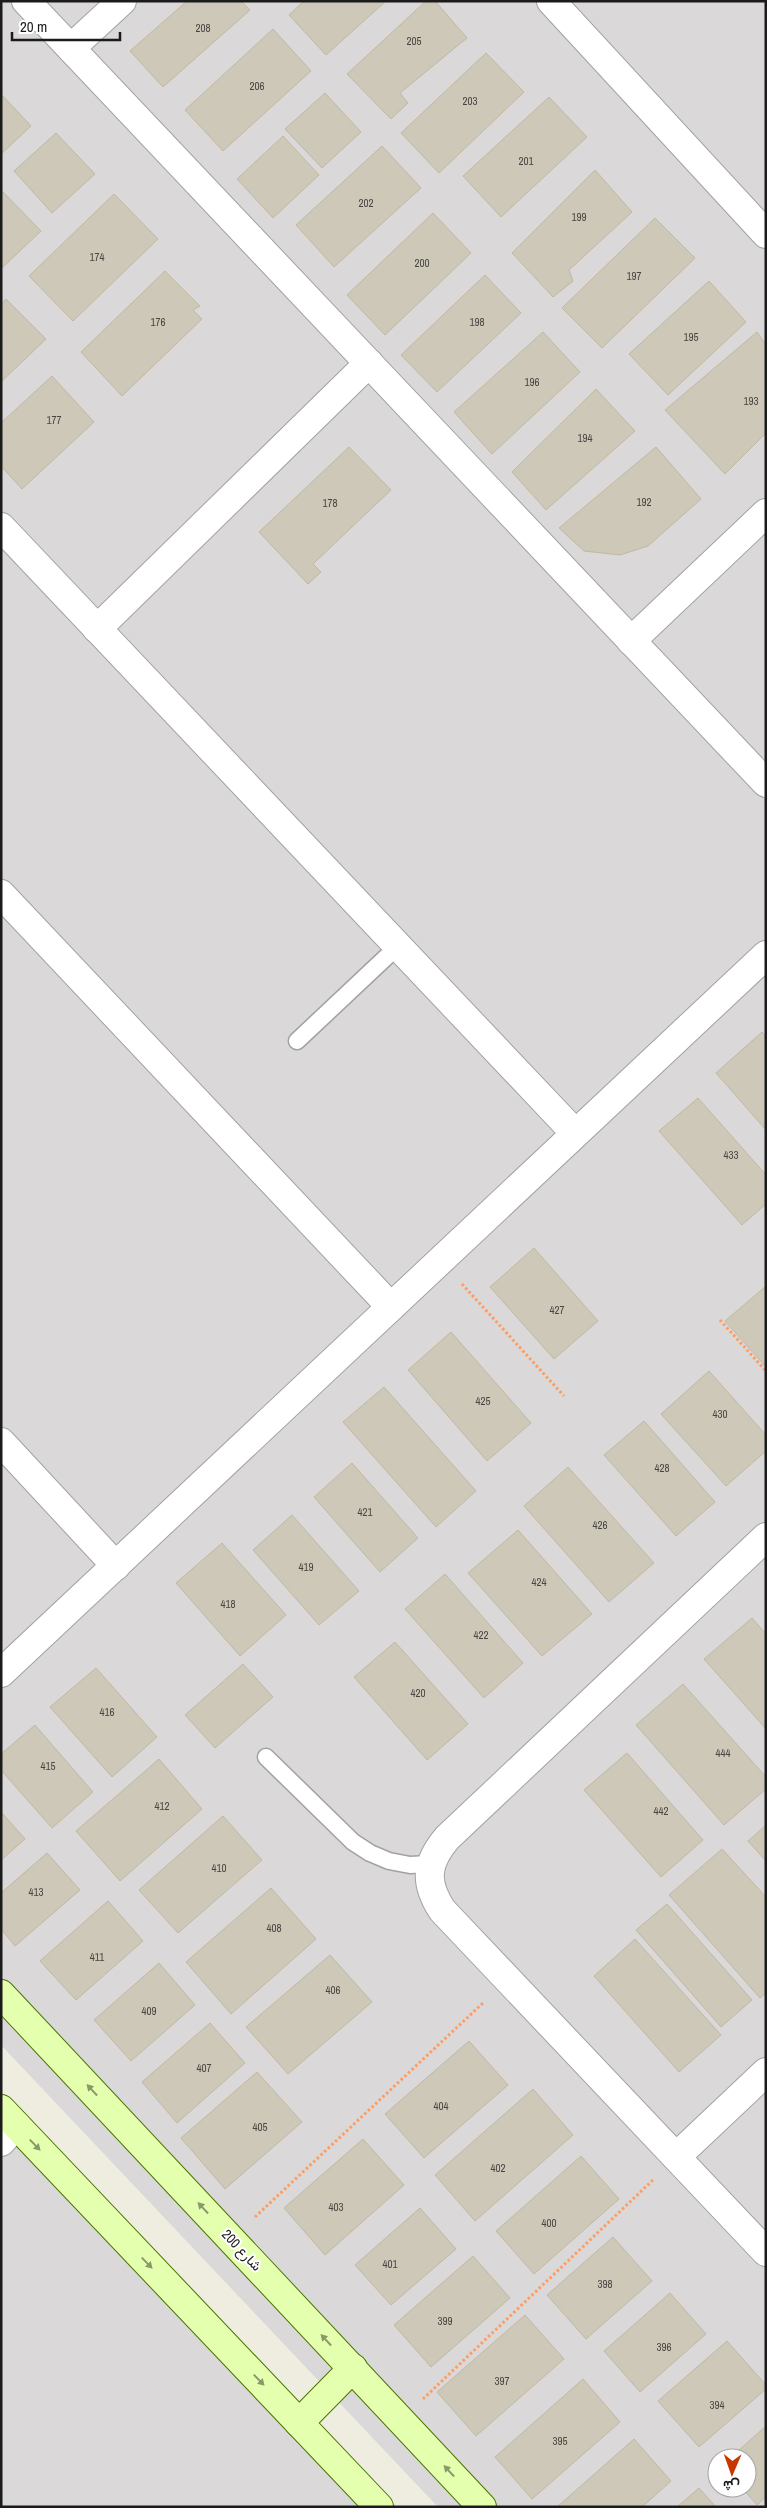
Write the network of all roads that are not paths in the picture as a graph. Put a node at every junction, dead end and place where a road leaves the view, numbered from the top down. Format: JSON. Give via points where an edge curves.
{"nodes":[{"id":1,"x":26,"y":1,"type":"edge"},
{"id":2,"x":122,"y":1,"type":"edge"},
{"id":3,"x":551,"y":1,"type":"edge"},
{"id":4,"x":71,"y":48,"type":"junction"},
{"id":5,"x":766,"y":234,"type":"edge"},
{"id":6,"x":369,"y":363,"type":"junction"},
{"id":7,"x":766,"y":513,"type":"edge"},
{"id":8,"x":1,"y":527,"type":"edge"},
{"id":9,"x":97,"y":628,"type":"junction"},
{"id":10,"x":631,"y":641,"type":"junction"},
{"id":11,"x":766,"y":783,"type":"edge"},
{"id":12,"x":1,"y":894,"type":"edge"},
{"id":13,"x":398,"y":946,"type":"junction"},
{"id":14,"x":766,"y":955,"type":"edge"},
{"id":15,"x":297,"y":1041,"type":"dead end"},
{"id":16,"x":575,"y":1133,"type":"junction"},
{"id":17,"x":391,"y":1307,"type":"junction"},
{"id":18,"x":1,"y":1442,"type":"edge"},
{"id":19,"x":766,"y":1537,"type":"edge"},
{"id":20,"x":116,"y":1566,"type":"junction"},
{"id":21,"x":1,"y":1673,"type":"edge"},
{"id":22,"x":266,"y":1757,"type":"dead end"},
{"id":23,"x":430,"y":1864,"type":"junction"},
{"id":24,"x":1,"y":1994,"type":"edge"},
{"id":25,"x":766,"y":2072,"type":"edge"},
{"id":26,"x":6,"y":2126,"type":"edge"},
{"id":27,"x":676,"y":2157,"type":"junction"},
{"id":28,"x":766,"y":2252,"type":"edge"},
{"id":29,"x":353,"y":2368,"type":"junction"},
{"id":30,"x":299,"y":2423,"type":"junction"},
{"id":31,"x":379,"y":2507,"type":"edge"},
{"id":32,"x":482,"y":2507,"type":"edge"}],
"edges":[{"from":1,"to":4,"type":"street"},
{"from":2,"to":4,"type":"street"},
{"from":3,"to":5,"type":"street"},
{"from":4,"to":6,"type":"street"},
{"from":6,"to":9,"type":"street"},
{"from":6,"to":10,"type":"street"},
{"from":7,"to":10,"type":"street"},
{"from":8,"to":9,"type":"street"},
{"from":9,"to":13,"type":"street"},
{"from":10,"to":11,"type":"street"},
{"from":12,"to":17,"type":"street"},
{"from":13,"to":15,"type":"lane"},
{"from":13,"to":16,"type":"street"},
{"from":14,"to":16,"type":"street"},
{"from":16,"to":17,"type":"street"},
{"from":17,"to":20,"type":"street"},
{"from":18,"to":20,"type":"street"},
{"from":19,"to":23,"type":"street","via":[[447,1838]]},
{"from":20,"to":21,"type":"street"},
{"from":22,"to":23,"type":"lane","via":[[364,1850],[389,1861]]},
{"from":23,"to":27,"type":"street","via":[[431,1888],[442,1910]]},
{"from":29,"to":24,"type":"street","name":"شارع 200","one_way":true},
{"from":25,"to":27,"type":"street"},
{"from":26,"to":30,"type":"street","one_way":true},
{"from":27,"to":28,"type":"street"},
{"from":29,"to":30,"type":"street"},
{"from":32,"to":29,"type":"street","name":"شارع 200","one_way":true},
{"from":30,"to":31,"type":"street"}]}
